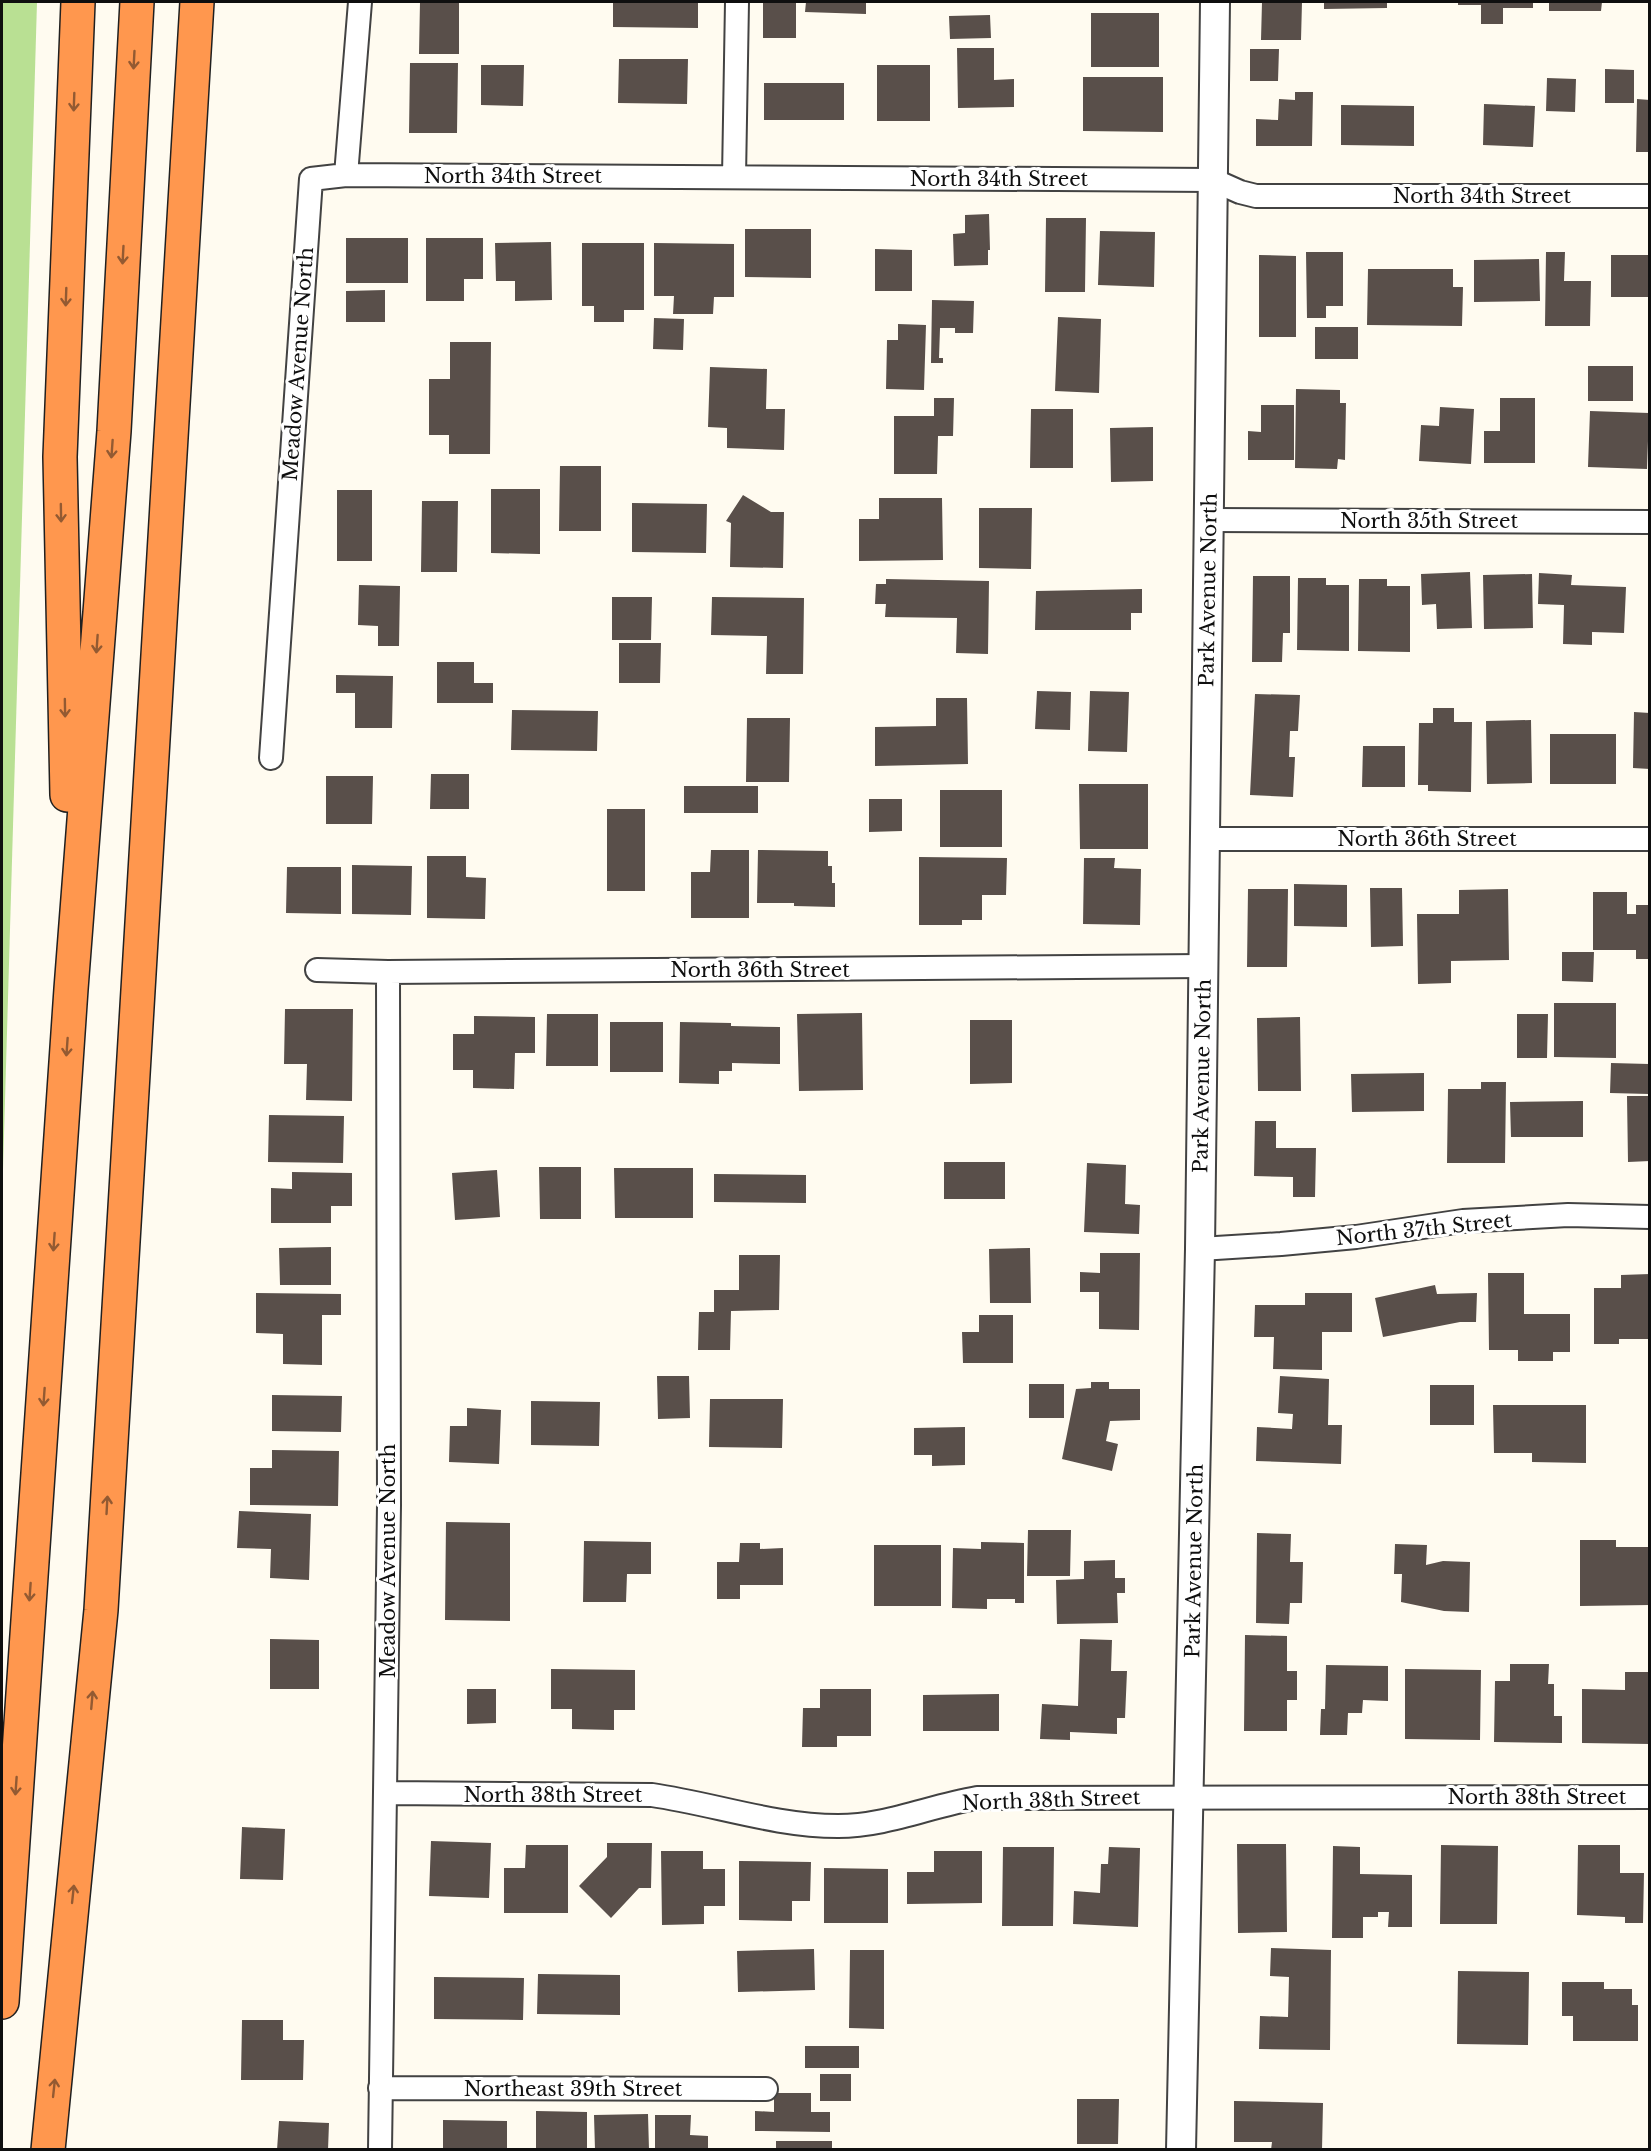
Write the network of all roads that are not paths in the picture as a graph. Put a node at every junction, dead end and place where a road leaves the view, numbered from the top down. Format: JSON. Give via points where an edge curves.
{"nodes":[{"id":1,"x":78,"y":2,"type":"edge"},
{"id":2,"x":137,"y":2,"type":"edge"},
{"id":3,"x":197,"y":2,"type":"edge"},
{"id":4,"x":203,"y":2,"type":"edge"},
{"id":5,"x":360,"y":2,"type":"edge"},
{"id":6,"x":736,"y":2,"type":"edge"},
{"id":7,"x":1215,"y":2,"type":"edge"},
{"id":8,"x":192,"y":97,"type":"junction"},
{"id":9,"x":346,"y":175,"type":"junction"},
{"id":10,"x":734,"y":177,"type":"junction"},
{"id":11,"x":1213,"y":180,"type":"junction"},
{"id":12,"x":1650,"y":196,"type":"edge"},
{"id":13,"x":1209,"y":520,"type":"junction"},
{"id":14,"x":1650,"y":522,"type":"edge"},
{"id":15,"x":271,"y":758,"type":"dead end"},
{"id":16,"x":1205,"y":839,"type":"junction"},
{"id":17,"x":1650,"y":839,"type":"edge"},
{"id":18,"x":1203,"y":966,"type":"junction"},
{"id":19,"x":317,"y":970,"type":"dead end"},
{"id":20,"x":388,"y":972,"type":"junction"},
{"id":21,"x":71,"y":989,"type":"junction"},
{"id":22,"x":1650,"y":1217,"type":"edge"},
{"id":23,"x":1200,"y":1249,"type":"junction"},
{"id":24,"x":386,"y":1793,"type":"junction"},
{"id":25,"x":1190,"y":1797,"type":"junction"},
{"id":26,"x":1650,"y":1797,"type":"edge"},
{"id":27,"x":2,"y":2002,"type":"edge"},
{"id":28,"x":380,"y":2088,"type":"junction"},
{"id":29,"x":766,"y":2089,"type":"dead end"},
{"id":30,"x":48,"y":2148,"type":"edge"},
{"id":31,"x":380,"y":2150,"type":"edge"},
{"id":32,"x":1181,"y":2150,"type":"edge"}],
"edges":[{"from":1,"to":21,"type":"highway","one_way":true,"via":[[60,457]]},
{"from":2,"to":21,"type":"highway","one_way":true,"via":[[114,430]]},
{"from":3,"to":8,"type":"highway"},
{"from":4,"to":8,"type":"highway"},
{"from":5,"to":9,"type":"street"},
{"from":6,"to":10,"type":"street"},
{"from":7,"to":11,"type":"street","name":"Park Avenue North"},
{"from":30,"to":8,"type":"highway","one_way":true,"via":[[100,1610]]},
{"from":9,"to":10,"type":"street","name":"North 34th Street"},
{"from":9,"to":15,"type":"street","name":"Meadow Avenue North","via":[[311,179]]},
{"from":10,"to":11,"type":"street","name":"North 34th Street"},
{"from":11,"to":12,"type":"street","name":"North 34th Street","via":[[1256,196]]},
{"from":11,"to":13,"type":"street","name":"Park Avenue North"},
{"from":13,"to":14,"type":"street","name":"North 35th Street"},
{"from":13,"to":16,"type":"street","name":"Park Avenue North"},
{"from":16,"to":17,"type":"street","name":"North 36th Street"},
{"from":16,"to":18,"type":"street","name":"Park Avenue North"},
{"from":18,"to":20,"type":"street","name":"North 36th Street"},
{"from":18,"to":23,"type":"street","name":"Park Avenue North"},
{"from":19,"to":20,"type":"street","name":"North 36th Street"},
{"from":20,"to":24,"type":"street","name":"Meadow Avenue North"},
{"from":21,"to":27,"type":"highway","one_way":true},
{"from":22,"to":23,"type":"street","name":"North 37th Street","via":[[1568,1215],[1463,1221],[1356,1237]]},
{"from":23,"to":25,"type":"street","name":"Park Avenue North"},
{"from":24,"to":25,"type":"street","name":"North 38th Street","via":[[652,1795],[729,1812],[837,1826],[878,1822],[976,1798]]},
{"from":24,"to":28,"type":"street","name":"Meadow Avenue North"},
{"from":25,"to":26,"type":"street","name":"North 38th Street"},
{"from":25,"to":32,"type":"street","name":"Park Avenue North"},
{"from":28,"to":29,"type":"street","name":"Northeast 39th Street"},
{"from":28,"to":31,"type":"street","name":"Meadow Avenue North"}]}
